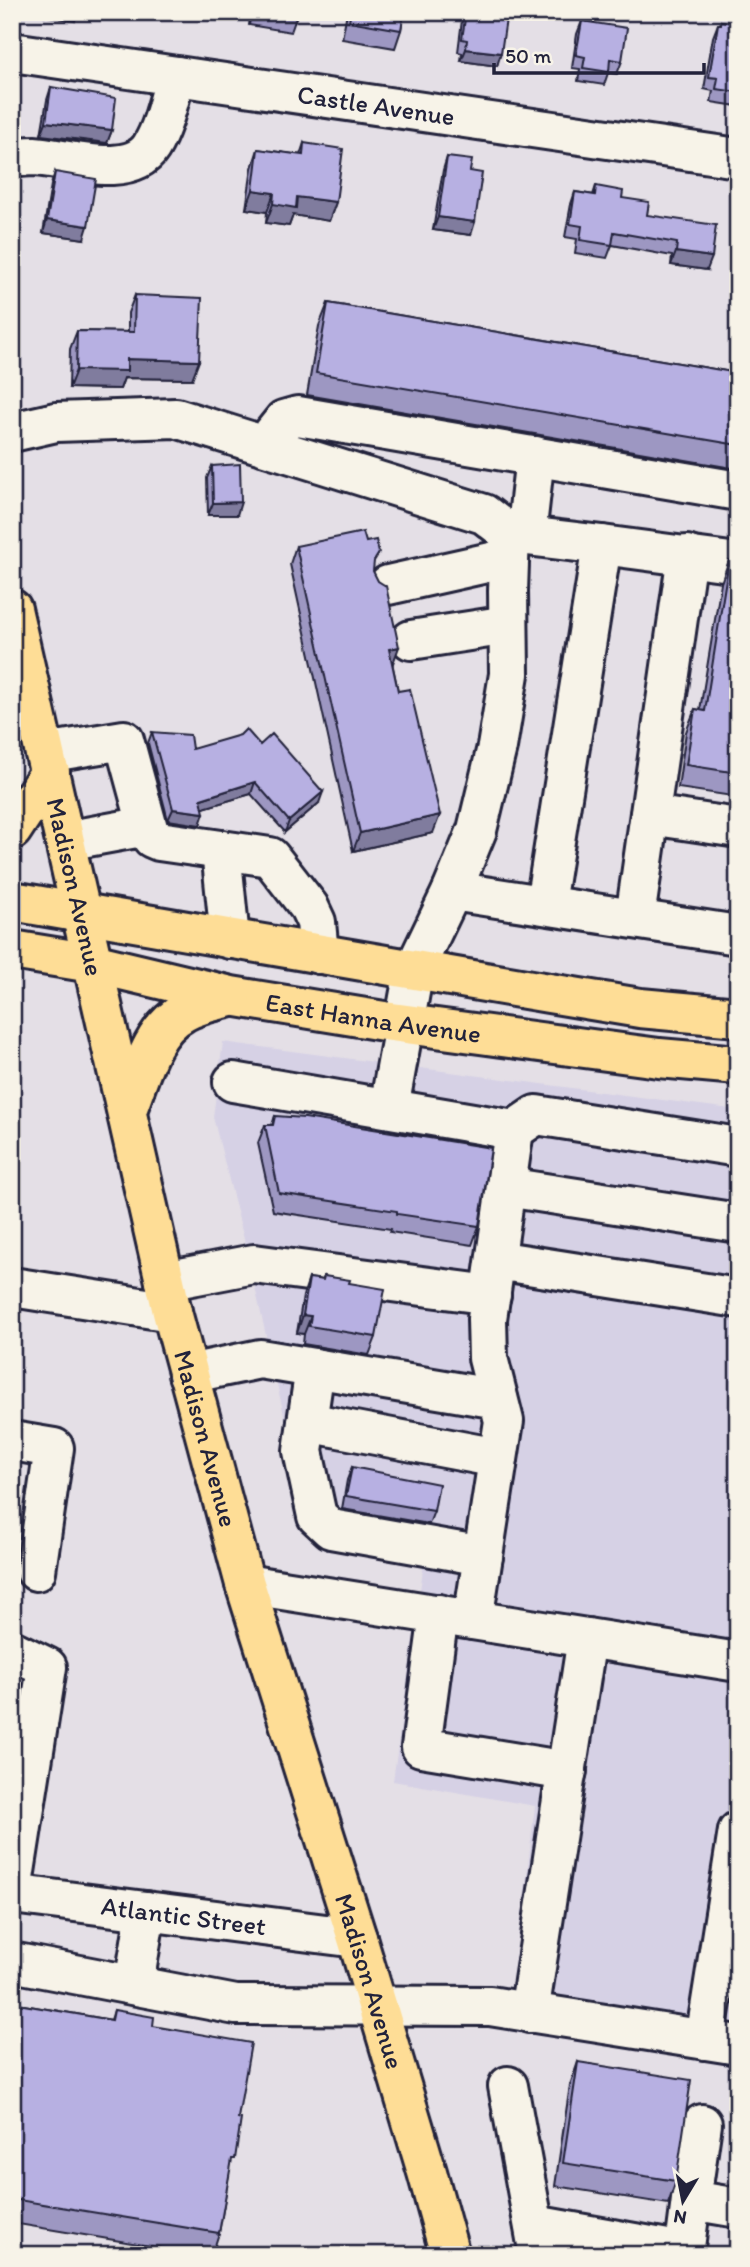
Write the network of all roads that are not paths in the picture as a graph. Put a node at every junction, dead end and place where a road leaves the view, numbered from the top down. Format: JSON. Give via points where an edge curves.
{"nodes":[{"id":1,"x":12,"y":52,"type":"edge"},
{"id":2,"x":176,"y":76,"type":"junction"},
{"id":3,"x":12,"y":158,"type":"edge"},
{"id":4,"x":738,"y":158,"type":"edge"},
{"id":5,"x":12,"y":432,"type":"edge"},
{"id":6,"x":264,"y":445,"type":"junction"},
{"id":7,"x":535,"y":456,"type":"junction"},
{"id":8,"x":738,"y":491,"type":"edge"},
{"id":9,"x":515,"y":542,"type":"junction"},
{"id":10,"x":602,"y":545,"type":"junction"},
{"id":11,"x":687,"y":555,"type":"junction"},
{"id":12,"x":738,"y":563,"type":"edge"},
{"id":13,"x":388,"y":585,"type":"edge"},
{"id":14,"x":12,"y":609,"type":"edge"},
{"id":15,"x":508,"y":625,"type":"junction"},
{"id":16,"x":411,"y":640,"type":"dead end"},
{"id":17,"x":47,"y":763,"type":"junction"},
{"id":18,"x":650,"y":815,"type":"junction"},
{"id":19,"x":147,"y":826,"type":"junction"},
{"id":20,"x":738,"y":828,"type":"edge"},
{"id":21,"x":12,"y":830,"type":"edge"},
{"id":22,"x":65,"y":841,"type":"junction"},
{"id":23,"x":221,"y":850,"type":"junction"},
{"id":24,"x":452,"y":891,"type":"junction"},
{"id":25,"x":12,"y":901,"type":"edge"},
{"id":26,"x":545,"y":904,"type":"junction"},
{"id":27,"x":80,"y":913,"type":"junction"},
{"id":28,"x":635,"y":918,"type":"junction"},
{"id":29,"x":737,"y":927,"type":"edge"},
{"id":30,"x":230,"y":939,"type":"junction"},
{"id":31,"x":12,"y":950,"type":"edge"},
{"id":32,"x":319,"y":954,"type":"junction"},
{"id":33,"x":92,"y":963,"type":"junction"},
{"id":34,"x":415,"y":970,"type":"junction"},
{"id":35,"x":231,"y":996,"type":"junction"},
{"id":36,"x":738,"y":1017,"type":"edge"},
{"id":37,"x":405,"y":1024,"type":"junction"},
{"id":38,"x":738,"y":1065,"type":"edge"},
{"id":39,"x":233,"y":1082,"type":"dead end"},
{"id":40,"x":389,"y":1108,"type":"junction"},
{"id":41,"x":127,"y":1110,"type":"junction"},
{"id":42,"x":514,"y":1130,"type":"junction"},
{"id":43,"x":738,"y":1147,"type":"edge"},
{"id":44,"x":506,"y":1187,"type":"junction"},
{"id":45,"x":738,"y":1223,"type":"edge"},
{"id":46,"x":493,"y":1277,"type":"junction"},
{"id":47,"x":12,"y":1287,"type":"edge"},
{"id":48,"x":169,"y":1296,"type":"junction"},
{"id":49,"x":738,"y":1298,"type":"edge"},
{"id":50,"x":316,"y":1368,"type":"junction"},
{"id":51,"x":188,"y":1374,"type":"junction"},
{"id":52,"x":498,"y":1398,"type":"junction"},
{"id":53,"x":307,"y":1422,"type":"junction"},
{"id":54,"x":12,"y":1441,"type":"edge"},
{"id":55,"x":498,"y":1458,"type":"junction"},
{"id":56,"x":483,"y":1556,"type":"junction"},
{"id":57,"x":36,"y":1571,"type":"dead end"},
{"id":58,"x":245,"y":1584,"type":"junction"},
{"id":59,"x":456,"y":1617,"type":"junction"},
{"id":60,"x":587,"y":1638,"type":"junction"},
{"id":61,"x":12,"y":1650,"type":"edge"},
{"id":62,"x":738,"y":1661,"type":"edge"},
{"id":63,"x":566,"y":1771,"type":"junction"},
{"id":64,"x":738,"y":1831,"type":"edge"},
{"id":65,"x":12,"y":1892,"type":"edge"},
{"id":66,"x":146,"y":1911,"type":"junction"},
{"id":67,"x":357,"y":1938,"type":"junction"},
{"id":68,"x":12,"y":1962,"type":"edge"},
{"id":69,"x":134,"y":1985,"type":"junction"},
{"id":70,"x":376,"y":2004,"type":"junction"},
{"id":71,"x":529,"y":2013,"type":"junction"},
{"id":72,"x":721,"y":2043,"type":"edge"},
{"id":73,"x":508,"y":2086,"type":"dead end"},
{"id":74,"x":702,"y":2124,"type":"dead end"},
{"id":75,"x":691,"y":2200,"type":"junction"},
{"id":76,"x":738,"y":2208,"type":"edge"},
{"id":77,"x":536,"y":2240,"type":"edge"},
{"id":78,"x":684,"y":2253,"type":"edge"},
{"id":79,"x":450,"y":2255,"type":"edge"}],
"edges":[{"from":1,"to":2,"type":"street","name":"Castle Avenue"},
{"from":2,"to":3,"type":"street","via":[[160,130],[140,159],[113,165]]},
{"from":2,"to":4,"type":"street","name":"Castle Avenue"},
{"from":5,"to":6,"type":"street","via":[[55,422],[176,418]]},
{"from":6,"to":7,"type":"street","via":[[284,421],[298,416]]},
{"from":6,"to":9,"type":"street","via":[[484,514]]},
{"from":7,"to":8,"type":"street"},
{"from":7,"to":9,"type":"street"},
{"from":9,"to":10,"type":"street"},
{"from":9,"to":13,"type":"street"},
{"from":9,"to":15,"type":"street"},
{"from":10,"to":11,"type":"street"},
{"from":10,"to":26,"type":"street"},
{"from":11,"to":12,"type":"street"},
{"from":11,"to":18,"type":"street"},
{"from":14,"to":17,"type":"main road","name":"Madison Avenue"},
{"from":15,"to":16,"type":"street"},
{"from":15,"to":24,"type":"street","via":[[509,674],[497,747],[477,830]]},
{"from":17,"to":19,"type":"street","via":[[124,740]]},
{"from":17,"to":21,"type":"main road"},
{"from":17,"to":22,"type":"main road","name":"Madison Avenue"},
{"from":18,"to":20,"type":"street"},
{"from":18,"to":28,"type":"street"},
{"from":19,"to":22,"type":"street"},
{"from":19,"to":23,"type":"street","via":[[152,838],[159,841]]},
{"from":22,"to":27,"type":"main road","name":"Madison Avenue"},
{"from":23,"to":30,"type":"street"},
{"from":23,"to":32,"type":"street","via":[[270,857],[309,907],[316,922]]},
{"from":24,"to":26,"type":"street"},
{"from":24,"to":34,"type":"street"},
{"from":25,"to":27,"type":"main road","name":"East Hanna Avenue"},
{"from":26,"to":28,"type":"street"},
{"from":27,"to":30,"type":"main road","name":"East Hanna Avenue"},
{"from":27,"to":33,"type":"main road","name":"Madison Avenue"},
{"from":28,"to":29,"type":"street"},
{"from":30,"to":32,"type":"main road","name":"East Hanna Avenue"},
{"from":31,"to":33,"type":"main road","name":"East Hanna Avenue"},
{"from":32,"to":34,"type":"main road","name":"East Hanna Avenue"},
{"from":33,"to":35,"type":"main road","name":"East Hanna Avenue"},
{"from":33,"to":41,"type":"main road","name":"Madison Avenue"},
{"from":34,"to":36,"type":"main road","name":"East Hanna Avenue","via":[[640,1007]]},
{"from":34,"to":37,"type":"street"},
{"from":35,"to":37,"type":"main road","name":"East Hanna Avenue"},
{"from":35,"to":41,"type":"main road","via":[[183,1012],[164,1029]]},
{"from":37,"to":38,"type":"main road","name":"East Hanna Avenue"},
{"from":37,"to":40,"type":"street"},
{"from":39,"to":40,"type":"street"},
{"from":40,"to":42,"type":"street"},
{"from":41,"to":48,"type":"main road","name":"Madison Avenue"},
{"from":42,"to":43,"type":"street","via":[[536,1115]]},
{"from":42,"to":44,"type":"street"},
{"from":44,"to":45,"type":"street"},
{"from":44,"to":46,"type":"street"},
{"from":46,"to":48,"type":"street","via":[[254,1264]]},
{"from":46,"to":49,"type":"street"},
{"from":46,"to":52,"type":"street","via":[[488,1358]]},
{"from":47,"to":48,"type":"street"},
{"from":48,"to":51,"type":"main road","name":"Madison Avenue"},
{"from":50,"to":51,"type":"street","via":[[260,1359]]},
{"from":50,"to":52,"type":"street"},
{"from":50,"to":53,"type":"street"},
{"from":51,"to":58,"type":"main road","name":"Madison Avenue"},
{"from":52,"to":55,"type":"street","via":[[504,1421]]},
{"from":53,"to":55,"type":"street"},
{"from":53,"to":56,"type":"street","via":[[303,1451],[317,1516],[331,1529]]},
{"from":54,"to":57,"type":"street","via":[[54,1448]]},
{"from":55,"to":56,"type":"street"},
{"from":56,"to":59,"type":"street"},
{"from":58,"to":59,"type":"street"},
{"from":58,"to":67,"type":"main road","name":"Madison Avenue"},
{"from":59,"to":60,"type":"street"},
{"from":59,"to":63,"type":"street","via":[[421,1747]]},
{"from":60,"to":62,"type":"street"},
{"from":60,"to":63,"type":"street"},
{"from":61,"to":65,"type":"street","via":[[47,1667]]},
{"from":63,"to":71,"type":"street"},
{"from":64,"to":72,"type":"street"},
{"from":65,"to":66,"type":"street","name":"Atlantic Street"},
{"from":66,"to":67,"type":"street","name":"Atlantic Street"},
{"from":66,"to":69,"type":"street"},
{"from":67,"to":70,"type":"main road","name":"Madison Avenue"},
{"from":68,"to":69,"type":"street"},
{"from":69,"to":70,"type":"street","via":[[236,2005]]},
{"from":70,"to":71,"type":"street","via":[[490,2006]]},
{"from":70,"to":79,"type":"main road","name":"Madison Avenue"},
{"from":71,"to":72,"type":"street"},
{"from":73,"to":77,"type":"street"},
{"from":74,"to":75,"type":"street"},
{"from":75,"to":76,"type":"street"},
{"from":75,"to":78,"type":"street"},
{"from":77,"to":78,"type":"street"}]}
